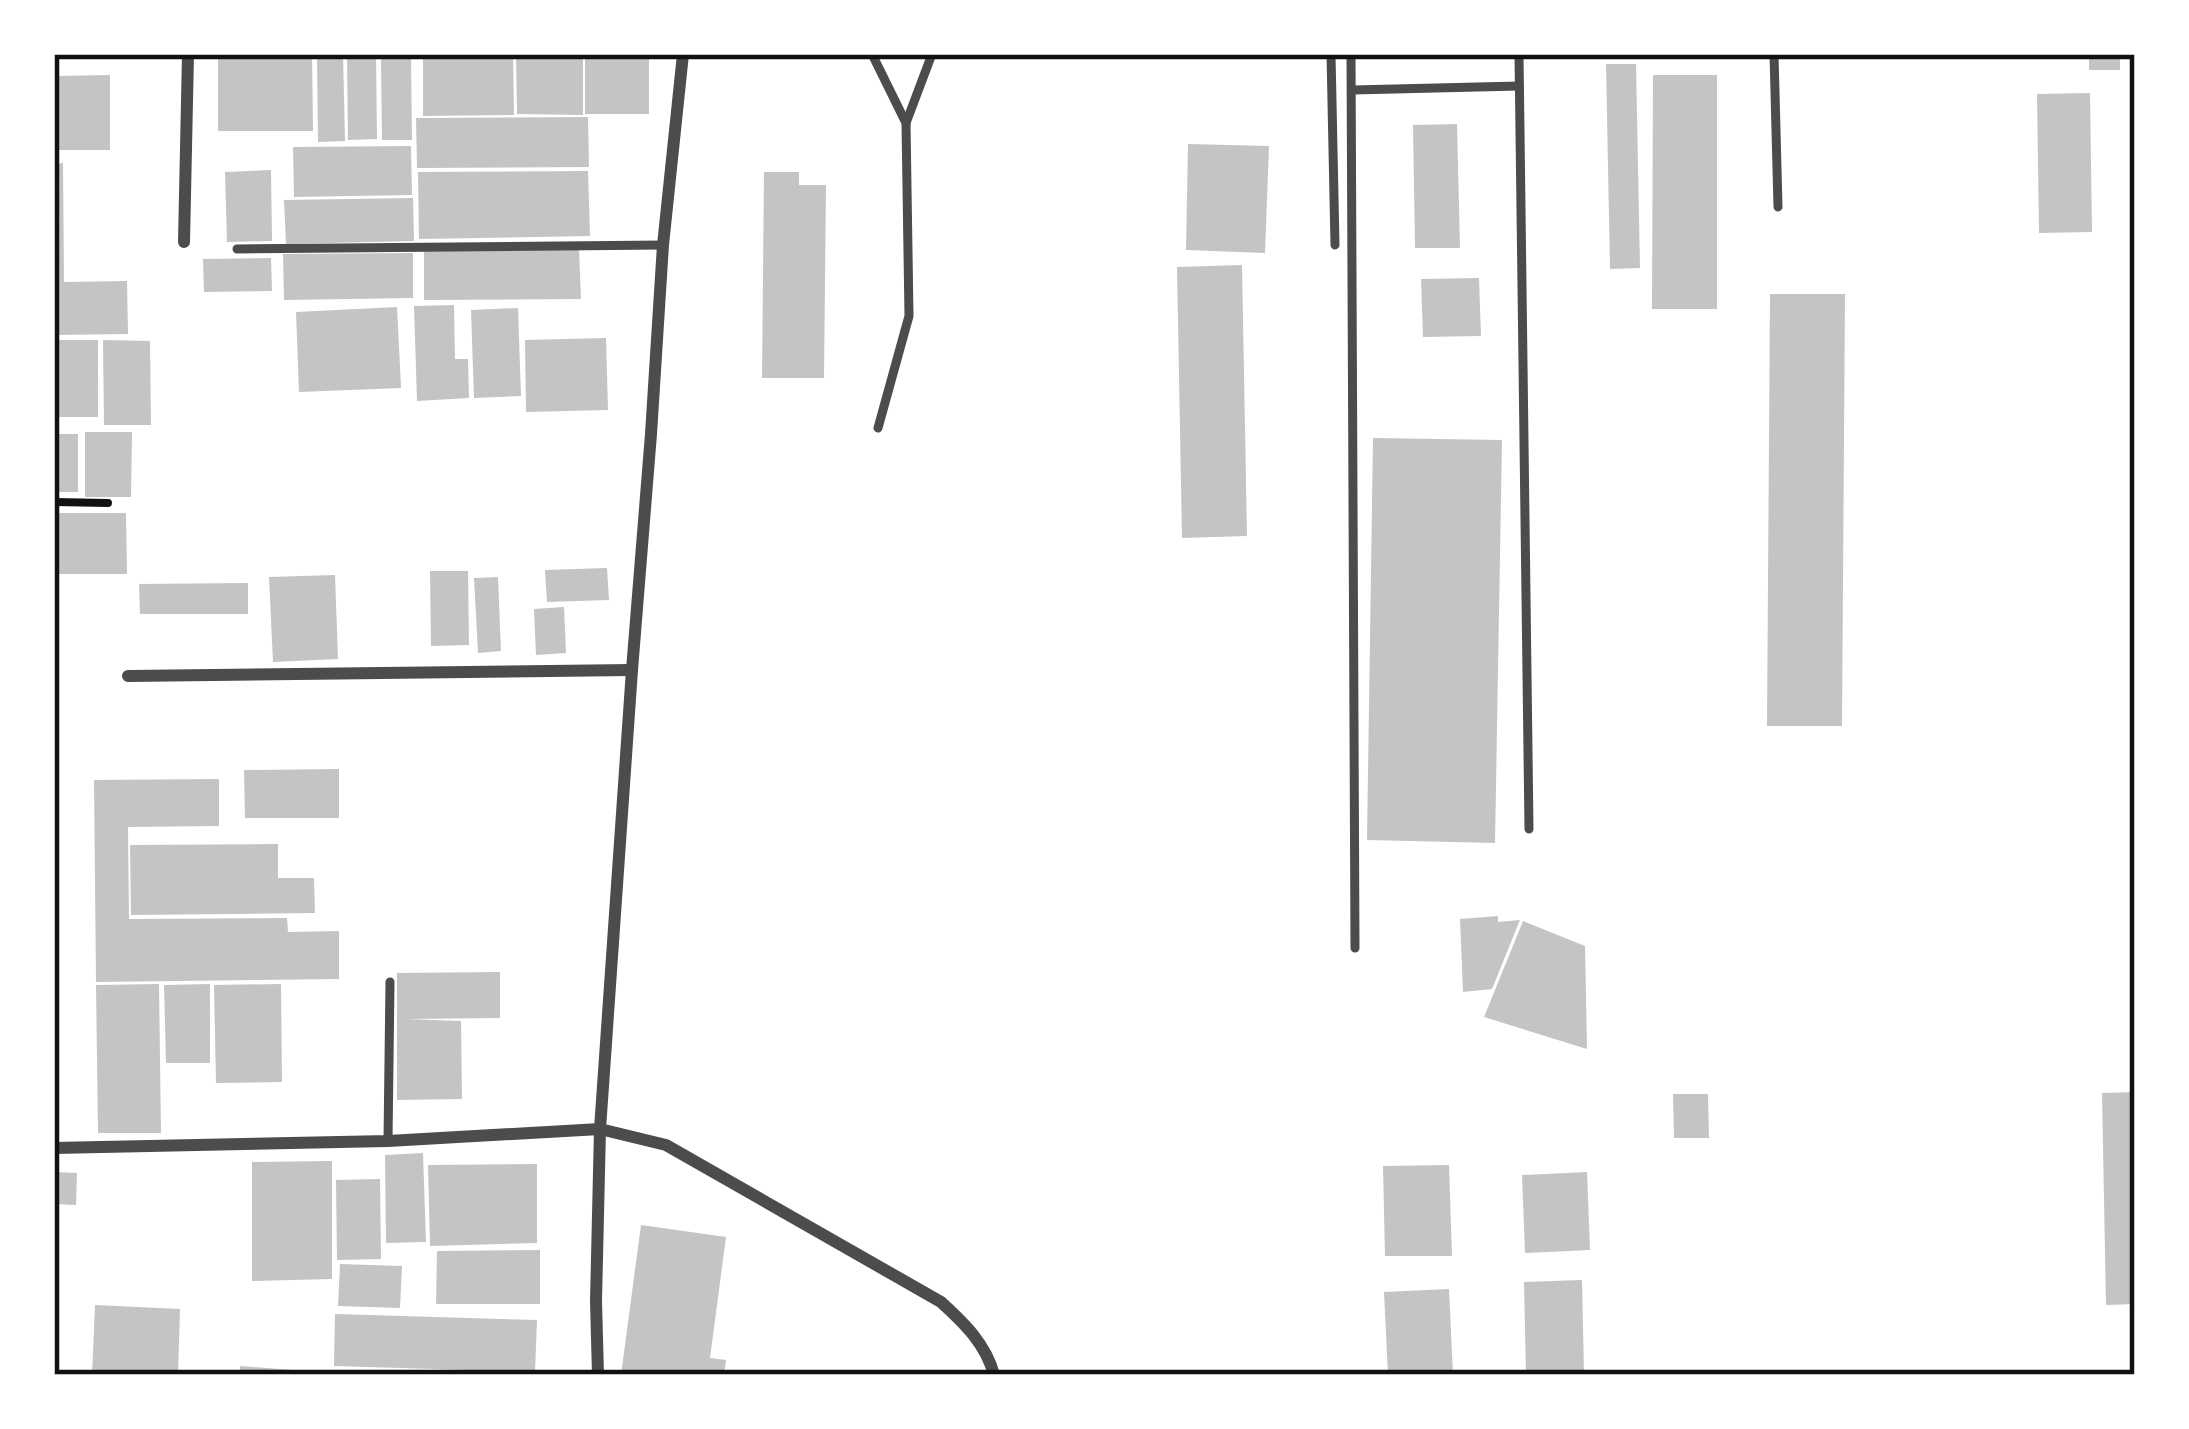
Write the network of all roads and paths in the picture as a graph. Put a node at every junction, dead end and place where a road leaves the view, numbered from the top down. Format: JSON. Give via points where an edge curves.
{"nodes":[{"id":1,"x":188,"y":54,"type":"edge"},
{"id":2,"x":683,"y":54,"type":"edge"},
{"id":3,"x":872,"y":54,"type":"edge"},
{"id":4,"x":932,"y":54,"type":"edge"},
{"id":5,"x":1331,"y":54,"type":"edge"},
{"id":6,"x":1352,"y":54,"type":"edge"},
{"id":7,"x":1519,"y":54,"type":"edge"},
{"id":8,"x":1774,"y":54,"type":"edge"},
{"id":9,"x":1519,"y":86,"type":"junction"},
{"id":10,"x":1353,"y":90,"type":"junction"},
{"id":11,"x":905,"y":122,"type":"junction"},
{"id":12,"x":1778,"y":207,"type":"dead end"},
{"id":13,"x":184,"y":242,"type":"dead end"},
{"id":14,"x":663,"y":245,"type":"junction"},
{"id":15,"x":1336,"y":245,"type":"dead end"},
{"id":16,"x":237,"y":249,"type":"dead end"},
{"id":17,"x":878,"y":428,"type":"dead end"},
{"id":18,"x":54,"y":502,"type":"edge"},
{"id":19,"x":107,"y":503,"type":"dead end"},
{"id":20,"x":632,"y":670,"type":"junction"},
{"id":21,"x":128,"y":676,"type":"dead end"},
{"id":22,"x":1529,"y":829,"type":"dead end"},
{"id":23,"x":1355,"y":948,"type":"dead end"},
{"id":24,"x":390,"y":982,"type":"dead end"},
{"id":25,"x":600,"y":1129,"type":"junction"},
{"id":26,"x":388,"y":1141,"type":"junction"},
{"id":27,"x":54,"y":1148,"type":"edge"},
{"id":28,"x":598,"y":1375,"type":"edge"},
{"id":29,"x":994,"y":1375,"type":"edge"}],
"edges":[{"from":1,"to":13,"type":"street"},
{"from":2,"to":14,"type":"street"},
{"from":3,"to":11,"type":"lane"},
{"from":4,"to":11,"type":"lane"},
{"from":5,"to":15,"type":"lane"},
{"from":6,"to":10,"type":"lane"},
{"from":7,"to":9,"type":"lane"},
{"from":8,"to":12,"type":"lane"},
{"from":9,"to":10,"type":"lane"},
{"from":9,"to":22,"type":"lane"},
{"from":10,"to":23,"type":"lane"},
{"from":11,"to":17,"type":"lane","via":[[909,316]]},
{"from":14,"to":16,"type":"lane"},
{"from":14,"to":20,"type":"street"},
{"from":18,"to":19,"type":"path"},
{"from":20,"to":21,"type":"street"},
{"from":20,"to":25,"type":"street"},
{"from":24,"to":26,"type":"lane"},
{"from":25,"to":26,"type":"street"},
{"from":25,"to":28,"type":"street"},
{"from":25,"to":29,"type":"street","via":[[666,1145],[941,1302],[975,1335]]},
{"from":26,"to":27,"type":"street"}]}
